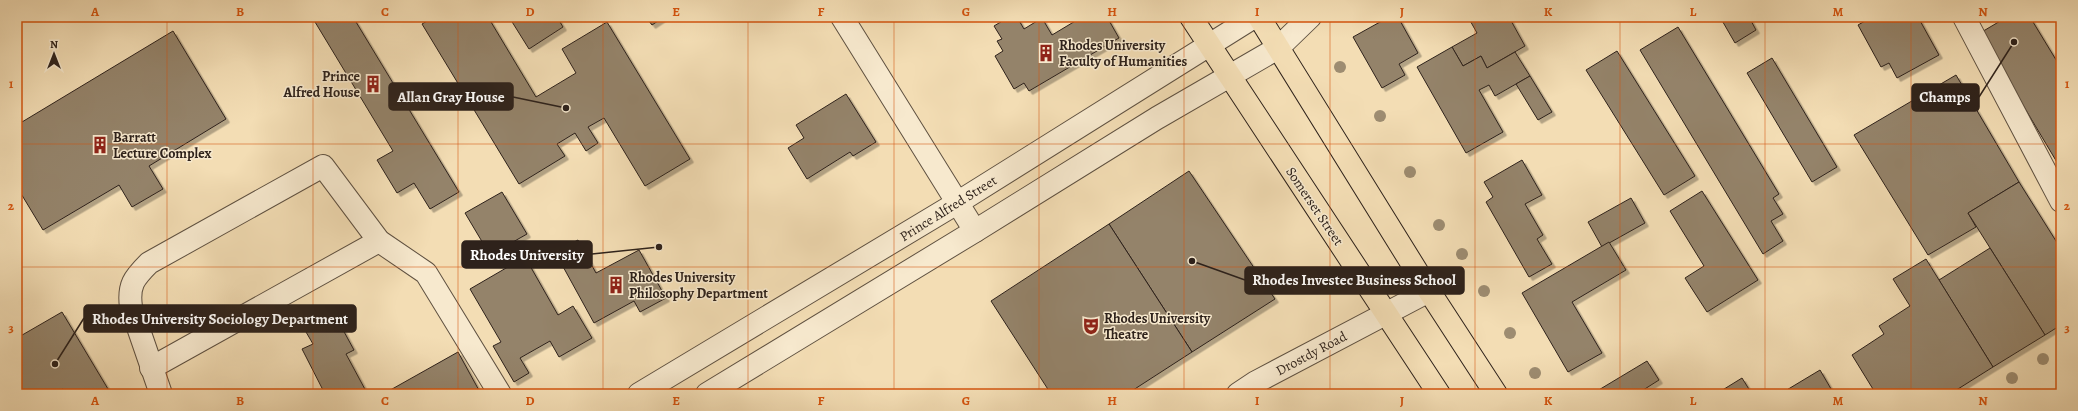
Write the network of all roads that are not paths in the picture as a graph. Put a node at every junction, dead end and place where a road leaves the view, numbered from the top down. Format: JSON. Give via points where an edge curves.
{"nodes":[{"id":1,"x":842,"y":17,"type":"edge"},
{"id":2,"x":1191,"y":17,"type":"edge"},
{"id":3,"x":1254,"y":17,"type":"edge"},
{"id":4,"x":1259,"y":17,"type":"edge"},
{"id":5,"x":1310,"y":17,"type":"edge"},
{"id":6,"x":1964,"y":17,"type":"edge"},
{"id":7,"x":1208,"y":44,"type":"junction"},
{"id":8,"x":1278,"y":48,"type":"junction"},
{"id":9,"x":1229,"y":77,"type":"junction"},
{"id":10,"x":2061,"y":201,"type":"edge"},
{"id":11,"x":957,"y":203,"type":"junction"},
{"id":12,"x":975,"y":231,"type":"junction"},
{"id":13,"x":379,"y":241,"type":"junction"},
{"id":14,"x":1429,"y":291,"type":"junction"},
{"id":15,"x":1386,"y":314,"type":"junction"},
{"id":16,"x":151,"y":368,"type":"junction"},
{"id":17,"x":161,"y":394,"type":"edge"},
{"id":18,"x":500,"y":394,"type":"edge"},
{"id":19,"x":639,"y":394,"type":"edge"},
{"id":20,"x":706,"y":394,"type":"edge"},
{"id":21,"x":1238,"y":394,"type":"edge"},
{"id":22,"x":1438,"y":394,"type":"edge"},
{"id":23,"x":1496,"y":394,"type":"edge"}],
"edges":[{"from":1,"to":11,"type":"street"},
{"from":2,"to":7,"type":"main road","name":"Somerset Street"},
{"from":3,"to":7,"type":"street","name":"Prince Alfred Street"},
{"from":4,"to":8,"type":"main road"},
{"from":5,"to":8,"type":"street"},
{"from":6,"to":10,"type":"street"},
{"from":7,"to":9,"type":"main road","name":"Somerset Street"},
{"from":7,"to":11,"type":"street","name":"Prince Alfred Street"},
{"from":8,"to":9,"type":"street"},
{"from":8,"to":14,"type":"main road"},
{"from":9,"to":12,"type":"street","via":[[1157,118]]},
{"from":9,"to":15,"type":"main road","name":"Somerset Street"},
{"from":11,"to":12,"type":"street"},
{"from":11,"to":19,"type":"street","name":"Prince Alfred Street"},
{"from":12,"to":20,"type":"street"},
{"from":13,"to":16,"type":"street"},
{"from":13,"to":16,"type":"street","via":[[323,166],[149,263],[134,278],[129,294],[131,307]]},
{"from":13,"to":18,"type":"street","via":[[426,273]]},
{"from":14,"to":15,"type":"street","name":"Drostdy Road"},
{"from":14,"to":23,"type":"main road"},
{"from":15,"to":21,"type":"street","name":"Drostdy Road"},
{"from":15,"to":22,"type":"main road","name":"Somerset Street"},
{"from":16,"to":17,"type":"street"}]}
